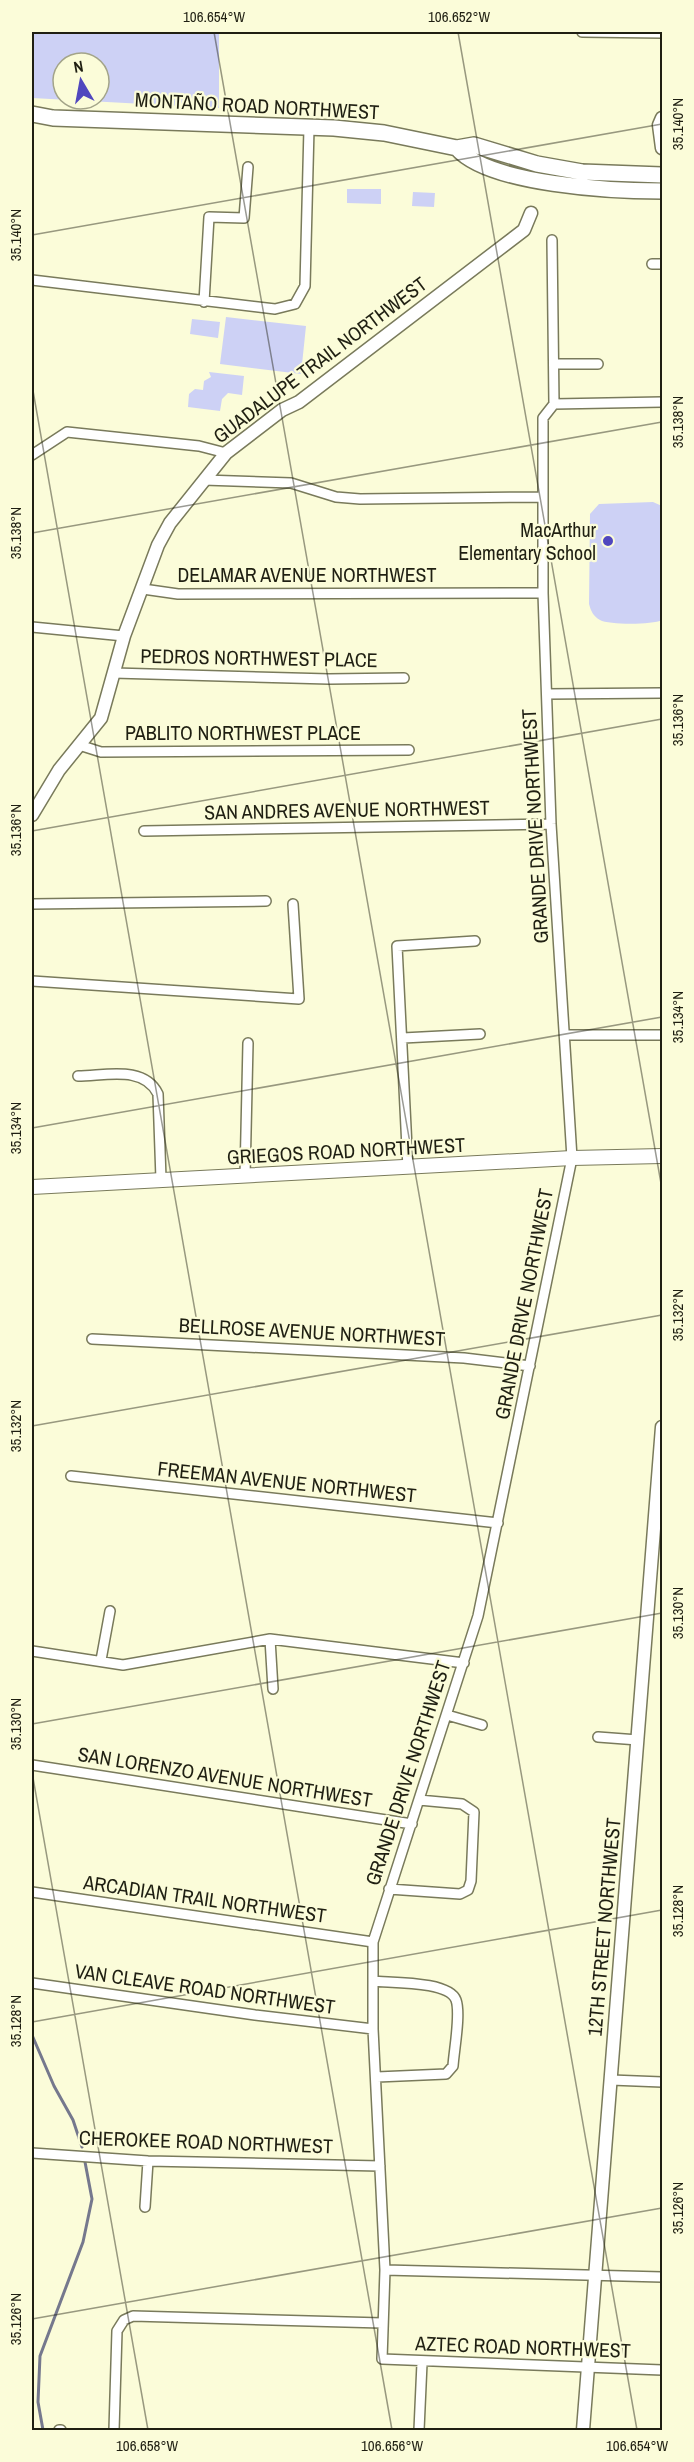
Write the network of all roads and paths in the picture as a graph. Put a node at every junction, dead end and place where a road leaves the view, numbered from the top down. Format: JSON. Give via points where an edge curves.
{"nodes":[{"id":1,"x":582,"y":32,"type":"edge"},
{"id":2,"x":663,"y":33,"type":"edge"},
{"id":3,"x":32,"y":114,"type":"edge"},
{"id":4,"x":53,"y":118,"type":"junction"},
{"id":5,"x":663,"y":118,"type":"edge"},
{"id":6,"x":32,"y":123,"type":"edge"},
{"id":7,"x":309,"y":128,"type":"junction"},
{"id":8,"x":457,"y":148,"type":"junction"},
{"id":9,"x":662,"y":148,"type":"edge"},
{"id":10,"x":248,"y":167,"type":"dead end"},
{"id":11,"x":663,"y":175,"type":"edge"},
{"id":12,"x":663,"y":191,"type":"edge"},
{"id":13,"x":531,"y":213,"type":"dead end"},
{"id":14,"x":552,"y":240,"type":"dead end"},
{"id":15,"x":652,"y":264,"type":"dead end"},
{"id":16,"x":663,"y":264,"type":"edge"},
{"id":17,"x":32,"y":280,"type":"edge"},
{"id":18,"x":204,"y":302,"type":"junction"},
{"id":19,"x":554,"y":364,"type":"junction"},
{"id":20,"x":598,"y":364,"type":"dead end"},
{"id":21,"x":663,"y":402,"type":"edge"},
{"id":22,"x":554,"y":404,"type":"junction"},
{"id":23,"x":226,"y":453,"type":"junction"},
{"id":24,"x":32,"y":455,"type":"edge"},
{"id":25,"x":204,"y":480,"type":"junction"},
{"id":26,"x":542,"y":497,"type":"junction"},
{"id":27,"x":144,"y":589,"type":"junction"},
{"id":28,"x":543,"y":593,"type":"junction"},
{"id":29,"x":32,"y":627,"type":"edge"},
{"id":30,"x":124,"y":636,"type":"junction"},
{"id":31,"x":114,"y":673,"type":"junction"},
{"id":32,"x":404,"y":678,"type":"dead end"},
{"id":33,"x":663,"y":693,"type":"edge"},
{"id":34,"x":547,"y":694,"type":"junction"},
{"id":35,"x":79,"y":745,"type":"junction"},
{"id":36,"x":409,"y":750,"type":"dead end"},
{"id":37,"x":32,"y":815,"type":"edge"},
{"id":38,"x":551,"y":824,"type":"junction"},
{"id":39,"x":144,"y":831,"type":"dead end"},
{"id":40,"x":266,"y":901,"type":"dead end"},
{"id":41,"x":32,"y":904,"type":"edge"},
{"id":42,"x":293,"y":904,"type":"dead end"},
{"id":43,"x":475,"y":941,"type":"dead end"},
{"id":44,"x":32,"y":981,"type":"edge"},
{"id":45,"x":480,"y":1034,"type":"dead end"},
{"id":46,"x":565,"y":1035,"type":"junction"},
{"id":47,"x":663,"y":1035,"type":"edge"},
{"id":48,"x":402,"y":1038,"type":"junction"},
{"id":49,"x":248,"y":1043,"type":"dead end"},
{"id":50,"x":78,"y":1076,"type":"dead end"},
{"id":51,"x":663,"y":1156,"type":"edge"},
{"id":52,"x":572,"y":1158,"type":"junction"},
{"id":53,"x":408,"y":1168,"type":"junction"},
{"id":54,"x":245,"y":1176,"type":"junction"},
{"id":55,"x":161,"y":1179,"type":"junction"},
{"id":56,"x":32,"y":1187,"type":"edge"},
{"id":57,"x":92,"y":1339,"type":"dead end"},
{"id":58,"x":530,"y":1366,"type":"junction"},
{"id":59,"x":663,"y":1427,"type":"edge"},
{"id":60,"x":71,"y":1476,"type":"dead end"},
{"id":61,"x":498,"y":1523,"type":"junction"},
{"id":62,"x":110,"y":1611,"type":"dead end"},
{"id":63,"x":270,"y":1639,"type":"junction"},
{"id":64,"x":32,"y":1651,"type":"edge"},
{"id":65,"x":101,"y":1660,"type":"junction"},
{"id":66,"x":464,"y":1663,"type":"junction"},
{"id":67,"x":273,"y":1689,"type":"dead end"},
{"id":68,"x":447,"y":1715,"type":"junction"},
{"id":69,"x":482,"y":1725,"type":"dead end"},
{"id":70,"x":598,"y":1737,"type":"dead end"},
{"id":71,"x":638,"y":1740,"type":"junction"},
{"id":72,"x":32,"y":1765,"type":"edge"},
{"id":73,"x":419,"y":1800,"type":"junction"},
{"id":74,"x":412,"y":1824,"type":"junction"},
{"id":75,"x":389,"y":1889,"type":"junction"},
{"id":76,"x":32,"y":1892,"type":"edge"},
{"id":77,"x":373,"y":1942,"type":"junction"},
{"id":78,"x":373,"y":1981,"type":"junction"},
{"id":79,"x":32,"y":1983,"type":"edge"},
{"id":80,"x":374,"y":2029,"type":"junction"},
{"id":81,"x":376,"y":2077,"type":"junction"},
{"id":82,"x":611,"y":2080,"type":"junction"},
{"id":83,"x":663,"y":2082,"type":"edge"},
{"id":84,"x":32,"y":2153,"type":"edge"},
{"id":85,"x":148,"y":2161,"type":"junction"},
{"id":86,"x":380,"y":2166,"type":"junction"},
{"id":87,"x":145,"y":2207,"type":"dead end"},
{"id":88,"x":385,"y":2270,"type":"junction"},
{"id":89,"x":596,"y":2276,"type":"junction"},
{"id":90,"x":663,"y":2277,"type":"edge"},
{"id":91,"x":382,"y":2323,"type":"junction"},
{"id":92,"x":382,"y":2360,"type":"joint"},
{"id":93,"x":423,"y":2363,"type":"junction"},
{"id":94,"x":588,"y":2368,"type":"junction"},
{"id":95,"x":663,"y":2370,"type":"edge"},
{"id":96,"x":114,"y":2430,"type":"edge"},
{"id":97,"x":419,"y":2430,"type":"edge"},
{"id":98,"x":583,"y":2430,"type":"edge"}],
"edges":[{"from":1,"to":2,"type":"street"},
{"from":3,"to":4,"type":"main road","name":"MONTAÑO ROAD NORTHWEST"},
{"from":4,"to":6,"type":"main road","name":"MONTAÑO ROAD NORTHWEST"},
{"from":4,"to":7,"type":"main road","name":"MONTAÑO ROAD NORTHWEST"},
{"from":5,"to":9,"type":"street","via":[[659,126]]},
{"from":7,"to":8,"type":"main road","name":"MONTAÑO ROAD NORTHWEST","via":[[384,133]]},
{"from":7,"to":18,"type":"street","via":[[302,296],[295,304],[275,309]]},
{"from":8,"to":11,"type":"main road","name":"MONTAÑO ROAD NORTHWEST","via":[[474,146],[582,172]]},
{"from":8,"to":12,"type":"main road","name":"MONTAÑO ROAD NORTHWEST","via":[[467,159],[527,178],[594,188]]},
{"from":10,"to":18,"type":"street","via":[[244,218],[209,217]]},
{"from":13,"to":23,"type":"street","name":"GUADALUPE TRAIL NORTHWEST","via":[[524,230]]},
{"from":14,"to":19,"type":"street","name":"GRANDE DRIVE NORTHWEST"},
{"from":15,"to":16,"type":"street"},
{"from":17,"to":18,"type":"street"},
{"from":19,"to":20,"type":"street"},
{"from":19,"to":22,"type":"street","name":"GRANDE DRIVE NORTHWEST"},
{"from":21,"to":22,"type":"street"},
{"from":22,"to":26,"type":"street","name":"GRANDE DRIVE NORTHWEST","via":[[543,418]]},
{"from":23,"to":24,"type":"street","via":[[199,446],[67,432]]},
{"from":23,"to":25,"type":"street","name":"GUADALUPE TRAIL NORTHWEST"},
{"from":25,"to":26,"type":"street","via":[[278,481],[336,497],[360,499]]},
{"from":25,"to":27,"type":"street","name":"GUADALUPE TRAIL NORTHWEST","via":[[170,523],[158,545]]},
{"from":26,"to":28,"type":"street","name":"GRANDE DRIVE NORTHWEST"},
{"from":27,"to":28,"type":"street","name":"DELAMAR AVENUE NORTHWEST","via":[[178,594]]},
{"from":27,"to":30,"type":"street","name":"GUADALUPE TRAIL NORTHWEST"},
{"from":28,"to":34,"type":"street","name":"GRANDE DRIVE NORTHWEST"},
{"from":29,"to":30,"type":"street"},
{"from":30,"to":31,"type":"street","name":"GUADALUPE TRAIL NORTHWEST"},
{"from":31,"to":32,"type":"street","name":"PEDROS NORTHWEST PLACE"},
{"from":31,"to":35,"type":"street","name":"GUADALUPE TRAIL NORTHWEST","via":[[101,718]]},
{"from":33,"to":34,"type":"street"},
{"from":34,"to":38,"type":"street","name":"GRANDE DRIVE NORTHWEST"},
{"from":35,"to":36,"type":"street","name":"PABLITO NORTHWEST PLACE","via":[[101,752]]},
{"from":35,"to":37,"type":"street","name":"GUADALUPE TRAIL NORTHWEST"},
{"from":38,"to":39,"type":"street","name":"SAN ANDRES AVENUE NORTHWEST"},
{"from":38,"to":46,"type":"street","name":"GRANDE DRIVE NORTHWEST"},
{"from":40,"to":41,"type":"street"},
{"from":42,"to":44,"type":"street","via":[[298,999]]},
{"from":43,"to":48,"type":"street","via":[[397,946]]},
{"from":45,"to":48,"type":"street"},
{"from":46,"to":47,"type":"street"},
{"from":46,"to":52,"type":"street","name":"GRANDE DRIVE NORTHWEST"},
{"from":48,"to":53,"type":"street"},
{"from":49,"to":54,"type":"street"},
{"from":50,"to":55,"type":"street","via":[[129,1075],[152,1083],[158,1094]]},
{"from":51,"to":52,"type":"main road","name":"GRIEGOS ROAD NORTHWEST"},
{"from":52,"to":53,"type":"main road","name":"GRIEGOS ROAD NORTHWEST"},
{"from":52,"to":58,"type":"street","name":"GRANDE DRIVE NORTHWEST"},
{"from":53,"to":54,"type":"main road","name":"GRIEGOS ROAD NORTHWEST"},
{"from":54,"to":55,"type":"main road","name":"GRIEGOS ROAD NORTHWEST"},
{"from":55,"to":56,"type":"main road","name":"GRIEGOS ROAD NORTHWEST"},
{"from":57,"to":58,"type":"street","name":"BELLROSE AVENUE NORTHWEST","via":[[464,1358]]},
{"from":58,"to":61,"type":"street","name":"GRANDE DRIVE NORTHWEST"},
{"from":59,"to":71,"type":"street","name":"12TH STREET NORTHWEST"},
{"from":60,"to":61,"type":"street","name":"FREEMAN AVENUE NORTHWEST"},
{"from":61,"to":66,"type":"street","name":"GRANDE DRIVE NORTHWEST"},
{"from":62,"to":65,"type":"street"},
{"from":63,"to":65,"type":"street","via":[[123,1665]]},
{"from":63,"to":66,"type":"street"},
{"from":63,"to":67,"type":"street"},
{"from":64,"to":65,"type":"street"},
{"from":66,"to":68,"type":"street","name":"GRANDE DRIVE NORTHWEST"},
{"from":68,"to":69,"type":"street"},
{"from":68,"to":73,"type":"street","name":"GRANDE DRIVE NORTHWEST"},
{"from":70,"to":71,"type":"street"},
{"from":71,"to":82,"type":"street","name":"12TH STREET NORTHWEST"},
{"from":72,"to":74,"type":"street","name":"SAN LORENZO AVENUE NORTHWEST"},
{"from":73,"to":74,"type":"street","name":"GRANDE DRIVE NORTHWEST"},
{"from":73,"to":75,"type":"street","via":[[462,1804],[474,1812],[468,1890],[460,1894]]},
{"from":74,"to":75,"type":"street","name":"GRANDE DRIVE NORTHWEST"},
{"from":75,"to":77,"type":"street","name":"GRANDE DRIVE NORTHWEST"},
{"from":76,"to":77,"type":"street","name":"ARCADIAN TRAIL NORTHWEST"},
{"from":77,"to":78,"type":"street","name":"GRANDE DRIVE NORTHWEST"},
{"from":78,"to":80,"type":"street","name":"GRANDE DRIVE NORTHWEST"},
{"from":78,"to":81,"type":"street","via":[[440,1987],[452,1992],[457,2002],[453,2066],[446,2074]]},
{"from":79,"to":80,"type":"street","name":"VAN CLEAVE ROAD NORTHWEST"},
{"from":80,"to":81,"type":"street","name":"GRANDE DRIVE NORTHWEST"},
{"from":81,"to":86,"type":"street","name":"GRANDE DRIVE NORTHWEST"},
{"from":82,"to":83,"type":"street"},
{"from":82,"to":89,"type":"street","name":"12TH STREET NORTHWEST"},
{"from":84,"to":85,"type":"street","name":"CHEROKEE ROAD NORTHWEST"},
{"from":85,"to":86,"type":"street","name":"CHEROKEE ROAD NORTHWEST"},
{"from":85,"to":87,"type":"street"},
{"from":86,"to":88,"type":"street","name":"GRANDE DRIVE NORTHWEST"},
{"from":88,"to":89,"type":"street"},
{"from":88,"to":91,"type":"street","name":"GRANDE DRIVE NORTHWEST"},
{"from":89,"to":90,"type":"street"},
{"from":89,"to":94,"type":"street","name":"12TH STREET NORTHWEST"},
{"from":91,"to":92,"type":"street","name":"GRANDE DRIVE NORTHWEST"},
{"from":91,"to":96,"type":"street","via":[[133,2316],[124,2320],[117,2331]]},
{"from":92,"to":93,"type":"street","name":"AZTEC ROAD NORTHWEST"},
{"from":93,"to":94,"type":"street","name":"AZTEC ROAD NORTHWEST"},
{"from":93,"to":97,"type":"street"},
{"from":94,"to":95,"type":"street","name":"AZTEC ROAD NORTHWEST"},
{"from":94,"to":98,"type":"street","name":"12TH STREET NORTHWEST"}]}
